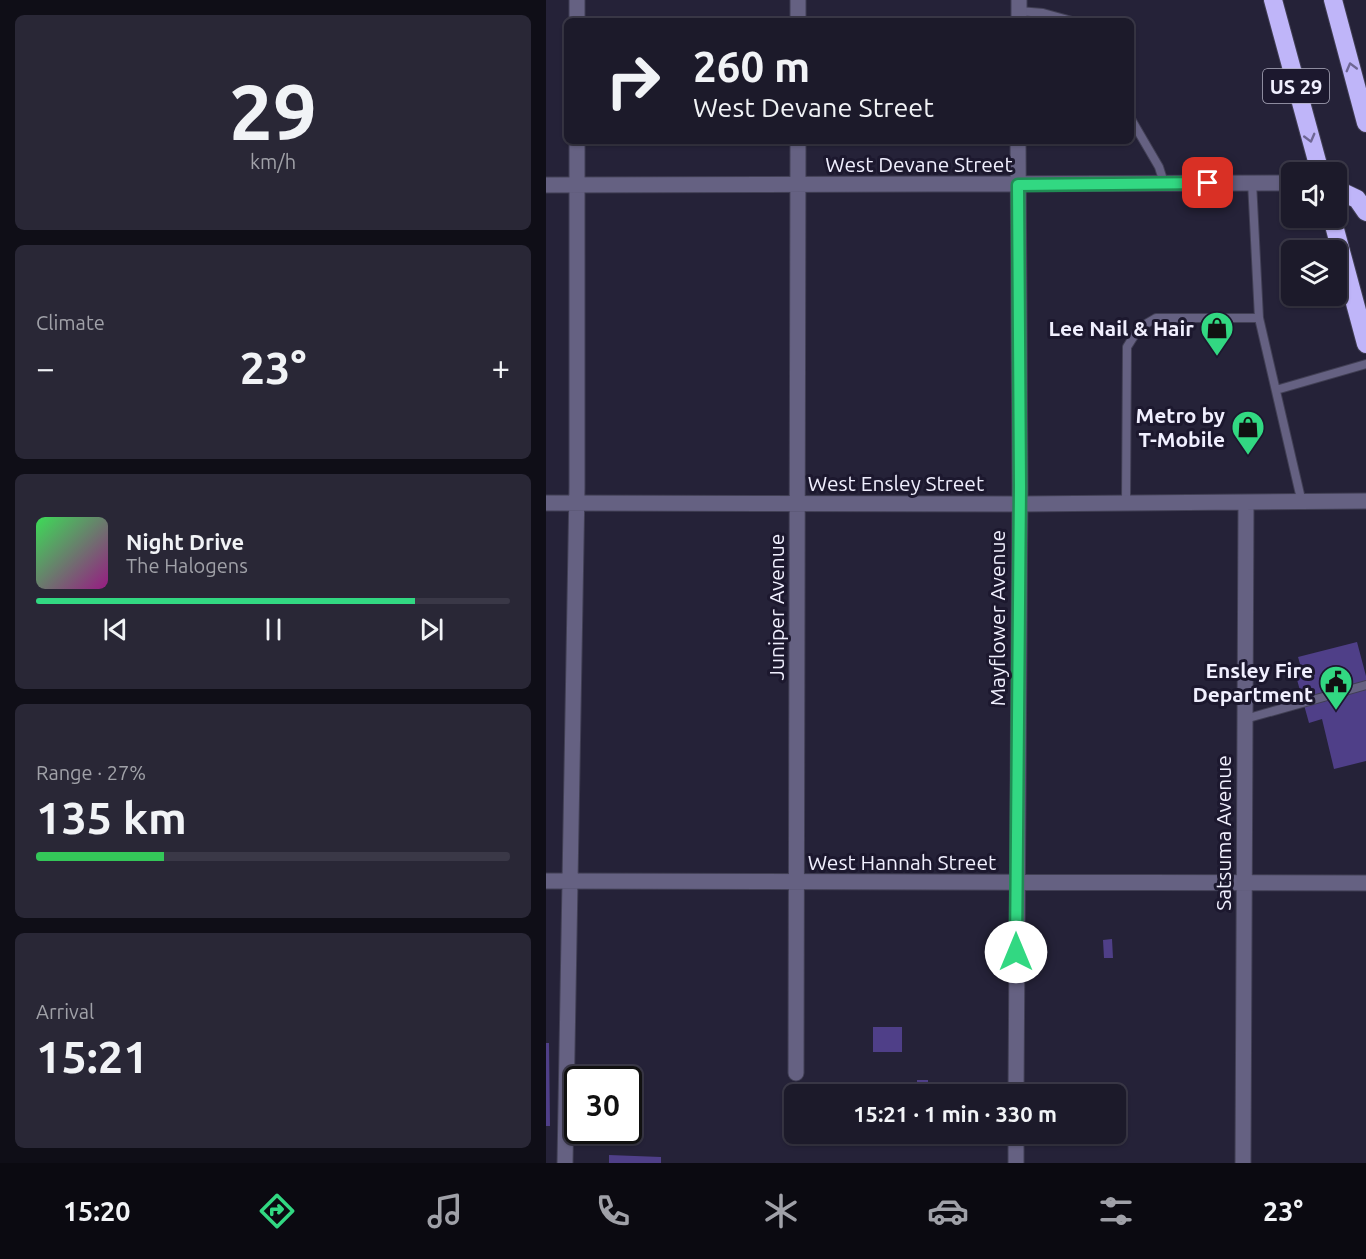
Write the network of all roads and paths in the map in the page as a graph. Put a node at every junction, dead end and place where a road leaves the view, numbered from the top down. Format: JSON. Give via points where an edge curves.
{"nodes":[{"id":1,"x":577,"y":0,"type":"edge"},
{"id":2,"x":798,"y":0,"type":"edge"},
{"id":3,"x":1273,"y":0,"type":"edge"},
{"id":4,"x":1333,"y":0,"type":"edge"},
{"id":5,"x":1018,"y":11,"type":"edge"},
{"id":6,"x":577,"y":18,"type":"edge"},
{"id":7,"x":798,"y":18,"type":"edge"},
{"id":8,"x":1061,"y":18,"type":"edge"},
{"id":9,"x":1366,"y":123,"type":"edge"},
{"id":10,"x":1134,"y":124,"type":"edge"},
{"id":11,"x":577,"y":144,"type":"edge"},
{"id":12,"x":798,"y":144,"type":"edge"},
{"id":13,"x":1018,"y":144,"type":"edge"},
{"id":14,"x":1317,"y":162,"type":"edge"},
{"id":15,"x":1252,"y":182,"type":"junction"},
{"id":16,"x":1164,"y":183,"type":"junction"},
{"id":17,"x":1281,"y":183,"type":"edge"},
{"id":18,"x":546,"y":185,"type":"edge"},
{"id":19,"x":1018,"y":185,"type":"junction"},
{"id":20,"x":577,"y":186,"type":"junction"},
{"id":21,"x":798,"y":186,"type":"junction"},
{"id":22,"x":1347,"y":194,"type":"edge"},
{"id":23,"x":1366,"y":212,"type":"edge"},
{"id":24,"x":1335,"y":228,"type":"edge"},
{"id":25,"x":1259,"y":318,"type":"junction"},
{"id":26,"x":1366,"y":344,"type":"edge"},
{"id":27,"x":1366,"y":364,"type":"edge"},
{"id":28,"x":1276,"y":390,"type":"junction"},
{"id":29,"x":1366,"y":501,"type":"edge"},
{"id":30,"x":546,"y":503,"type":"edge"},
{"id":31,"x":576,"y":503,"type":"junction"},
{"id":32,"x":798,"y":503,"type":"junction"},
{"id":33,"x":1125,"y":503,"type":"junction"},
{"id":34,"x":1246,"y":503,"type":"junction"},
{"id":35,"x":1302,"y":503,"type":"junction"},
{"id":36,"x":1019,"y":504,"type":"junction"},
{"id":37,"x":1366,"y":685,"type":"edge"},
{"id":38,"x":1245,"y":719,"type":"junction"},
{"id":39,"x":546,"y":881,"type":"edge"},
{"id":40,"x":571,"y":881,"type":"junction"},
{"id":41,"x":797,"y":883,"type":"junction"},
{"id":42,"x":1244,"y":883,"type":"junction"},
{"id":43,"x":1366,"y":883,"type":"edge"},
{"id":44,"x":1017,"y":884,"type":"junction"},
{"id":45,"x":796,"y":1073,"type":"dead end"},
{"id":46,"x":1016,"y":1084,"type":"edge"},
{"id":47,"x":1016,"y":1144,"type":"edge"},
{"id":48,"x":565,"y":1163,"type":"edge"},
{"id":49,"x":1016,"y":1163,"type":"edge"},
{"id":50,"x":1243,"y":1163,"type":"edge"}],
"edges":[{"from":1,"to":6,"type":"street"},
{"from":2,"to":7,"type":"street"},
{"from":3,"to":14,"type":"highway","number":"US 29","one_way":true},
{"from":9,"to":4,"type":"highway","number":"US 29","one_way":true},
{"from":5,"to":8,"type":"lane"},
{"from":10,"to":16,"type":"lane"},
{"from":11,"to":20,"type":"street"},
{"from":12,"to":21,"type":"street","name":"Juniper Avenue"},
{"from":13,"to":19,"type":"street","name":"Mayflower Avenue"},
{"from":15,"to":16,"type":"street","name":"West Devane Street"},
{"from":15,"to":17,"type":"street","name":"West Devane Street"},
{"from":15,"to":25,"type":"lane"},
{"from":16,"to":19,"type":"street","name":"West Devane Street"},
{"from":18,"to":20,"type":"street","name":"West Devane Street"},
{"from":19,"to":21,"type":"street","name":"West Devane Street"},
{"from":19,"to":36,"type":"street","name":"Mayflower Avenue"},
{"from":20,"to":21,"type":"street","name":"West Devane Street"},
{"from":20,"to":31,"type":"street"},
{"from":21,"to":32,"type":"street","name":"Juniper Avenue"},
{"from":22,"to":23,"type":"highway","via":[[1357,199]]},
{"from":24,"to":26,"type":"highway"},
{"from":25,"to":28,"type":"lane"},
{"from":25,"to":33,"type":"lane","via":[[1156,318],[1139,328],[1127,347]]},
{"from":27,"to":28,"type":"lane"},
{"from":28,"to":35,"type":"lane"},
{"from":29,"to":35,"type":"street","name":"West Ensley Street"},
{"from":30,"to":31,"type":"street","name":"West Ensley Street"},
{"from":31,"to":32,"type":"street","name":"West Ensley Street"},
{"from":31,"to":40,"type":"street"},
{"from":32,"to":36,"type":"street","name":"West Ensley Street"},
{"from":32,"to":41,"type":"street","name":"Juniper Avenue"},
{"from":33,"to":34,"type":"street","name":"West Ensley Street"},
{"from":33,"to":36,"type":"street","name":"West Ensley Street"},
{"from":34,"to":35,"type":"street","name":"West Ensley Street"},
{"from":34,"to":38,"type":"street","name":"Satsuma Avenue"},
{"from":36,"to":44,"type":"street","name":"Mayflower Avenue"},
{"from":37,"to":38,"type":"lane"},
{"from":38,"to":42,"type":"street","name":"Satsuma Avenue"},
{"from":39,"to":40,"type":"street","name":"West Hannah Street"},
{"from":40,"to":41,"type":"street","name":"West Hannah Street"},
{"from":40,"to":48,"type":"street"},
{"from":41,"to":44,"type":"street","name":"West Hannah Street"},
{"from":41,"to":45,"type":"street","name":"Juniper Avenue"},
{"from":42,"to":43,"type":"street","name":"West Hannah Street"},
{"from":42,"to":44,"type":"street","name":"West Hannah Street"},
{"from":42,"to":50,"type":"street","name":"Satsuma Avenue"},
{"from":44,"to":46,"type":"street","name":"Mayflower Avenue"},
{"from":47,"to":49,"type":"street"}]}
